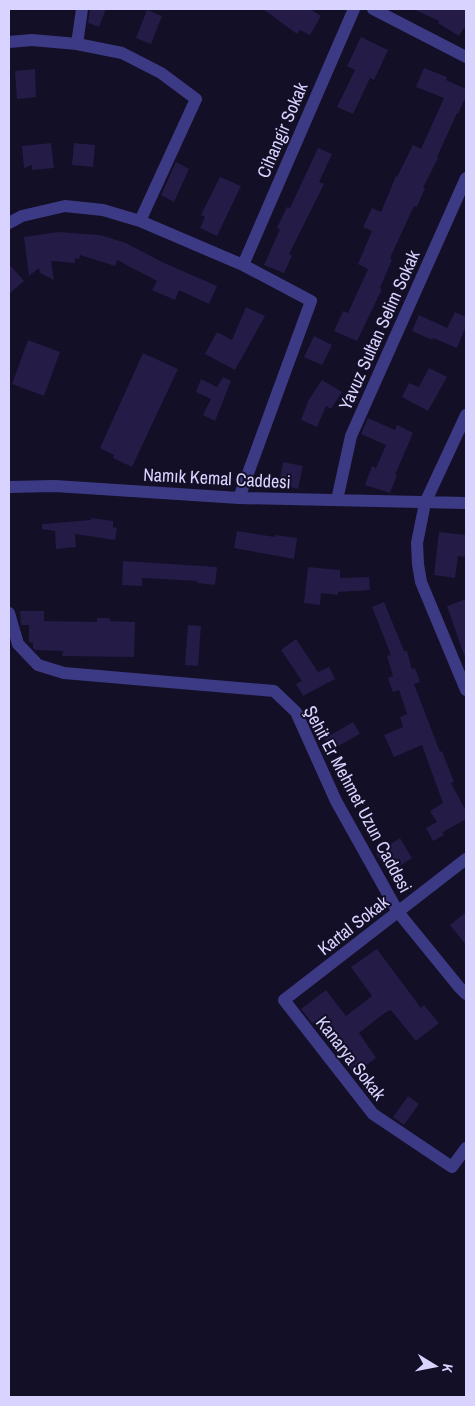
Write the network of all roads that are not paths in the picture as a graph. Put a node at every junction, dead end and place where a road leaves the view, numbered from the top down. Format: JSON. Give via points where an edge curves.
{"nodes":[{"id":1,"x":82,"y":9,"type":"edge"},
{"id":2,"x":354,"y":9,"type":"edge"},
{"id":3,"x":373,"y":9,"type":"edge"},
{"id":4,"x":9,"y":42,"type":"edge"},
{"id":5,"x":77,"y":44,"type":"junction"},
{"id":6,"x":466,"y":57,"type":"edge"},
{"id":7,"x":466,"y":178,"type":"edge"},
{"id":8,"x":140,"y":221,"type":"junction"},
{"id":9,"x":9,"y":223,"type":"edge"},
{"id":10,"x":243,"y":264,"type":"junction"},
{"id":11,"x":466,"y":415,"type":"edge"},
{"id":12,"x":9,"y":487,"type":"edge"},
{"id":13,"x":239,"y":498,"type":"junction"},
{"id":14,"x":337,"y":500,"type":"junction"},
{"id":15,"x":424,"y":503,"type":"junction"},
{"id":16,"x":466,"y":503,"type":"edge"},
{"id":17,"x":9,"y":613,"type":"edge"},
{"id":18,"x":466,"y":690,"type":"edge"},
{"id":19,"x":466,"y":859,"type":"edge"},
{"id":20,"x":398,"y":912,"type":"junction"},
{"id":21,"x":466,"y":994,"type":"edge"},
{"id":22,"x":284,"y":1000,"type":"joint"},
{"id":23,"x":466,"y":1148,"type":"edge"}],
"edges":[{"from":1,"to":5,"type":"street"},
{"from":2,"to":10,"type":"street","name":"Cihangir Sokak"},
{"from":3,"to":6,"type":"street"},
{"from":4,"to":5,"type":"street","via":[[32,40]]},
{"from":5,"to":8,"type":"street","via":[[122,53],[161,73],[196,99]]},
{"from":7,"to":14,"type":"street","name":"Yavuz Sultan Selim Sokak","via":[[351,436]]},
{"from":8,"to":9,"type":"street","via":[[103,210],[65,206],[22,216]]},
{"from":8,"to":10,"type":"street"},
{"from":10,"to":13,"type":"street","via":[[311,301]]},
{"from":11,"to":15,"type":"street"},
{"from":12,"to":13,"type":"street","name":"Namık Kemal Caddesi","via":[[55,486]]},
{"from":13,"to":14,"type":"street","name":"Namık Kemal Caddesi"},
{"from":14,"to":15,"type":"street","name":"Namık Kemal Caddesi"},
{"from":15,"to":16,"type":"street","name":"Namık Kemal Caddesi"},
{"from":15,"to":18,"type":"street","via":[[417,543],[421,582]]},
{"from":17,"to":20,"type":"street","name":"Şehit Er Mehmet Uzun Caddesi","via":[[18,644],[38,665],[64,673],[274,691],[296,712],[336,801]]},
{"from":19,"to":20,"type":"street","name":"Kartal Sokak"},
{"from":20,"to":21,"type":"street","name":"Şehit Er Mehmet Uzun Caddesi"},
{"from":20,"to":22,"type":"street","name":"Kartal Sokak"},
{"from":22,"to":23,"type":"street","name":"Kanarya Sokak","via":[[373,1114],[452,1167]]}]}
